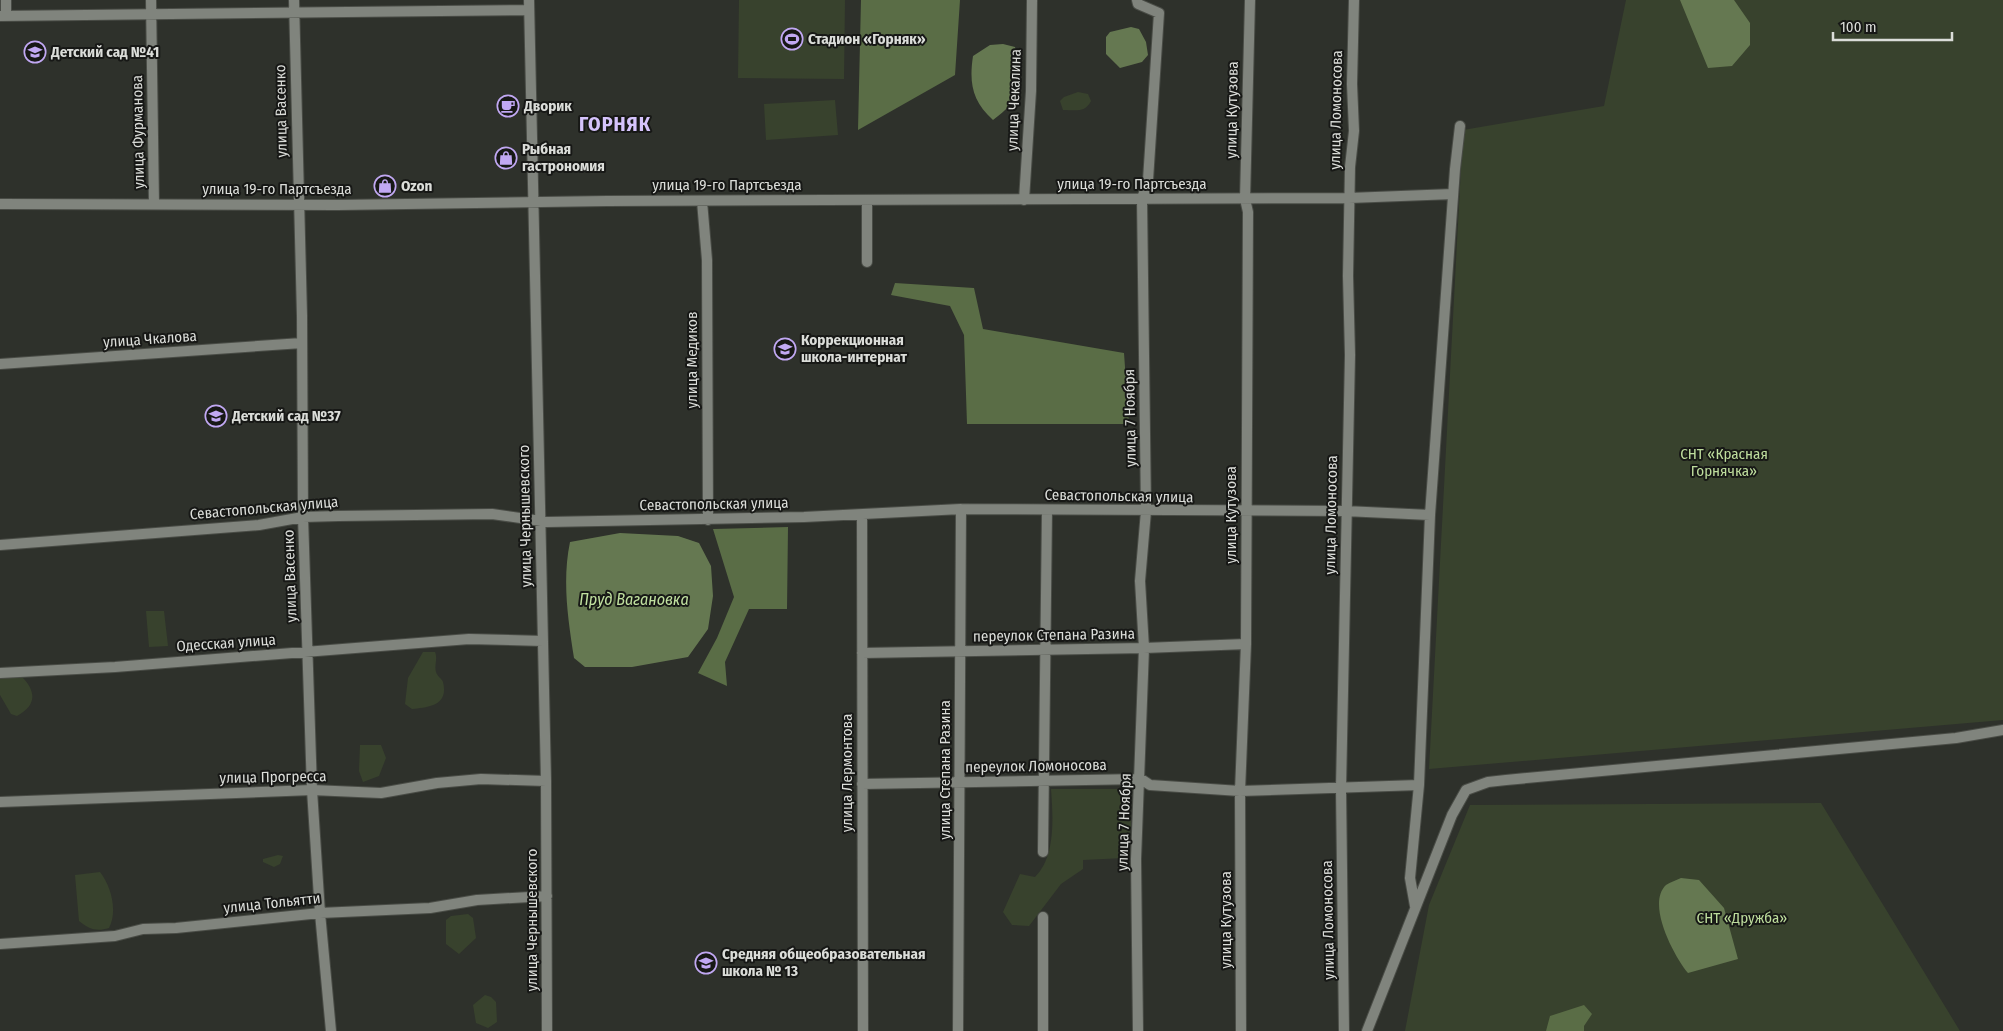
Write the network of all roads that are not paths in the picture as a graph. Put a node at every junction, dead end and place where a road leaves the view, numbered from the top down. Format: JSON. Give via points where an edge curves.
{"nodes":[{"id":1,"x":6,"y":0,"type":"edge"},
{"id":2,"x":151,"y":0,"type":"edge"},
{"id":3,"x":294,"y":0,"type":"edge"},
{"id":4,"x":1032,"y":0,"type":"edge"},
{"id":5,"x":1137,"y":0,"type":"edge"},
{"id":6,"x":1250,"y":0,"type":"edge"},
{"id":7,"x":1354,"y":0,"type":"edge"},
{"id":8,"x":529,"y":5,"type":"edge"},
{"id":9,"x":294,"y":12,"type":"junction"},
{"id":10,"x":151,"y":14,"type":"junction"},
{"id":11,"x":3,"y":16,"type":"edge"},
{"id":12,"x":1460,"y":126,"type":"dead end"},
{"id":13,"x":1453,"y":194,"type":"junction"},
{"id":14,"x":1349,"y":198,"type":"junction"},
{"id":15,"x":1142,"y":199,"type":"junction"},
{"id":16,"x":1245,"y":199,"type":"junction"},
{"id":17,"x":867,"y":200,"type":"junction"},
{"id":18,"x":1024,"y":200,"type":"junction"},
{"id":19,"x":702,"y":201,"type":"junction"},
{"id":20,"x":533,"y":203,"type":"junction"},
{"id":21,"x":0,"y":204,"type":"edge"},
{"id":22,"x":154,"y":204,"type":"junction"},
{"id":23,"x":299,"y":204,"type":"junction"},
{"id":24,"x":867,"y":262,"type":"dead end"},
{"id":25,"x":302,"y":343,"type":"junction"},
{"id":26,"x":0,"y":364,"type":"edge"},
{"id":27,"x":961,"y":509,"type":"junction"},
{"id":28,"x":1047,"y":510,"type":"junction"},
{"id":29,"x":1146,"y":511,"type":"junction"},
{"id":30,"x":1346,"y":511,"type":"junction"},
{"id":31,"x":1245,"y":512,"type":"junction"},
{"id":32,"x":862,"y":515,"type":"junction"},
{"id":33,"x":1430,"y":515,"type":"junction"},
{"id":34,"x":303,"y":517,"type":"junction"},
{"id":35,"x":708,"y":520,"type":"junction"},
{"id":36,"x":541,"y":522,"type":"junction"},
{"id":37,"x":0,"y":545,"type":"edge"},
{"id":38,"x":543,"y":641,"type":"junction"},
{"id":39,"x":1246,"y":644,"type":"junction"},
{"id":40,"x":1144,"y":648,"type":"junction"},
{"id":41,"x":1047,"y":650,"type":"junction"},
{"id":42,"x":960,"y":651,"type":"junction"},
{"id":43,"x":308,"y":652,"type":"junction"},
{"id":44,"x":862,"y":653,"type":"junction"},
{"id":45,"x":0,"y":673,"type":"edge"},
{"id":46,"x":2003,"y":730,"type":"edge"},
{"id":47,"x":1141,"y":779,"type":"junction"},
{"id":48,"x":546,"y":781,"type":"junction"},
{"id":49,"x":1044,"y":781,"type":"junction"},
{"id":50,"x":960,"y":782,"type":"junction"},
{"id":51,"x":862,"y":784,"type":"junction"},
{"id":52,"x":1419,"y":785,"type":"junction"},
{"id":53,"x":1341,"y":788,"type":"junction"},
{"id":54,"x":312,"y":790,"type":"junction"},
{"id":55,"x":1240,"y":791,"type":"junction"},
{"id":56,"x":0,"y":802,"type":"edge"},
{"id":57,"x":1043,"y":852,"type":"dead end"},
{"id":58,"x":547,"y":896,"type":"junction"},
{"id":59,"x":1415,"y":907,"type":"junction"},
{"id":60,"x":320,"y":913,"type":"junction"},
{"id":61,"x":1043,"y":917,"type":"dead end"},
{"id":62,"x":0,"y":944,"type":"edge"},
{"id":63,"x":331,"y":1031,"type":"edge"},
{"id":64,"x":547,"y":1031,"type":"edge"},
{"id":65,"x":863,"y":1031,"type":"edge"},
{"id":66,"x":958,"y":1031,"type":"edge"},
{"id":67,"x":1042,"y":1031,"type":"edge"},
{"id":68,"x":1138,"y":1031,"type":"edge"},
{"id":69,"x":1242,"y":1031,"type":"edge"},
{"id":70,"x":1344,"y":1031,"type":"edge"},
{"id":71,"x":1367,"y":1031,"type":"edge"}],
"edges":[{"from":1,"to":11,"type":"street"},
{"from":2,"to":10,"type":"street","name":"улица Фурманова"},
{"from":3,"to":9,"type":"street","name":"улица Васенко"},
{"from":4,"to":18,"type":"street","name":"улица Чекалина","via":[[1031,91]]},
{"from":5,"to":15,"type":"street","name":"улица 7 Ноября","via":[[1138,4],[1159,13],[1148,180]]},
{"from":6,"to":16,"type":"street","name":"улица Кутузова"},
{"from":7,"to":14,"type":"street","name":"улица Ломоносова","via":[[1354,131]]},
{"from":8,"to":9,"type":"street"},
{"from":8,"to":20,"type":"street","name":"улица Чернышевского"},
{"from":9,"to":10,"type":"street"},
{"from":9,"to":23,"type":"street","name":"улица Васенко"},
{"from":10,"to":11,"type":"street"},
{"from":10,"to":22,"type":"street","name":"улица Фурманова"},
{"from":12,"to":13,"type":"street"},
{"from":13,"to":14,"type":"street","name":"улица 19-го Партсъезда"},
{"from":13,"to":33,"type":"street"},
{"from":14,"to":16,"type":"street","name":"улица 19-го Партсъезда"},
{"from":14,"to":30,"type":"street","name":"улица Ломоносова","via":[[1350,355]]},
{"from":15,"to":16,"type":"street","name":"улица 19-го Партсъезда"},
{"from":15,"to":18,"type":"street","name":"улица 19-го Партсъезда"},
{"from":15,"to":29,"type":"street","name":"улица 7 Ноября"},
{"from":16,"to":31,"type":"street","name":"улица Кутузова","via":[[1248,212]]},
{"from":17,"to":18,"type":"street","name":"улица 19-го Партсъезда"},
{"from":17,"to":19,"type":"street","name":"улица 19-го Партсъезда"},
{"from":17,"to":24,"type":"street"},
{"from":19,"to":20,"type":"street","name":"улица 19-го Партсъезда"},
{"from":19,"to":35,"type":"street","name":"улица Медиков","via":[[707,260]]},
{"from":20,"to":23,"type":"street","name":"улица 19-го Партсъезда"},
{"from":20,"to":36,"type":"street","name":"улица Чернышевского"},
{"from":21,"to":22,"type":"street","name":"улица 19-го Партсъезда"},
{"from":22,"to":23,"type":"street","name":"улица 19-го Партсъезда"},
{"from":23,"to":25,"type":"street","name":"улица Васенко"},
{"from":25,"to":26,"type":"street","name":"улица Чкалова"},
{"from":25,"to":34,"type":"street","name":"улица Васенко"},
{"from":27,"to":28,"type":"street","name":"Севастопольская улица"},
{"from":27,"to":32,"type":"street","name":"Севастопольская улица"},
{"from":27,"to":42,"type":"street","name":"улица Степана Разина"},
{"from":28,"to":29,"type":"street","name":"Севастопольская улица"},
{"from":28,"to":41,"type":"street"},
{"from":29,"to":31,"type":"street","name":"Севастопольская улица"},
{"from":29,"to":40,"type":"street","name":"улица 7 Ноября","via":[[1140,581]]},
{"from":30,"to":31,"type":"street","name":"Севастопольская улица"},
{"from":30,"to":33,"type":"street","name":"Севастопольская улица"},
{"from":30,"to":53,"type":"street","name":"улица Ломоносова"},
{"from":31,"to":39,"type":"street","name":"улица Кутузова"},
{"from":32,"to":35,"type":"street","name":"Севастопольская улица"},
{"from":32,"to":44,"type":"street","name":"улица Лермонтова"},
{"from":33,"to":52,"type":"street"},
{"from":34,"to":36,"type":"street","name":"Севастопольская улица","via":[[492,514]]},
{"from":34,"to":37,"type":"street","name":"Севастопольская улица","via":[[259,525]]},
{"from":34,"to":43,"type":"street","name":"улица Васенко"},
{"from":35,"to":36,"type":"street","name":"Севастопольская улица"},
{"from":36,"to":38,"type":"street","name":"улица Чернышевского"},
{"from":38,"to":43,"type":"street","name":"Одесская улица","via":[[469,640]]},
{"from":38,"to":48,"type":"street","name":"улица Чернышевского"},
{"from":39,"to":40,"type":"street","name":"переулок Степана Разина"},
{"from":39,"to":55,"type":"street","name":"улица Кутузова"},
{"from":40,"to":41,"type":"street","name":"переулок Степана Разина"},
{"from":40,"to":47,"type":"street","name":"улица 7 Ноября"},
{"from":41,"to":42,"type":"street","name":"переулок Степана Разина"},
{"from":41,"to":49,"type":"street"},
{"from":42,"to":44,"type":"street","name":"переулок Степана Разина"},
{"from":42,"to":50,"type":"street","name":"улица Степана Разина"},
{"from":43,"to":45,"type":"street","name":"Одесская улица"},
{"from":43,"to":54,"type":"street","name":"улица Васенко"},
{"from":44,"to":51,"type":"street","name":"улица Лермонтова"},
{"from":46,"to":59,"type":"street","via":[[1956,738],[1516,779],[1476,786],[1466,790],[1452,815]]},
{"from":47,"to":49,"type":"street","name":"переулок Ломоносова"},
{"from":47,"to":55,"type":"street","name":"переулок Ломоносова","via":[[1150,785]]},
{"from":47,"to":68,"type":"street","name":"улица 7 Ноября","via":[[1136,859]]},
{"from":48,"to":54,"type":"street","name":"улица Прогресса","via":[[472,780],[382,793]]},
{"from":48,"to":58,"type":"street","name":"улица Чернышевского"},
{"from":49,"to":50,"type":"street","name":"переулок Ломоносова"},
{"from":49,"to":57,"type":"street"},
{"from":50,"to":51,"type":"street","name":"переулок Ломоносова"},
{"from":50,"to":66,"type":"street","name":"улица Степана Разина"},
{"from":51,"to":65,"type":"street","name":"улица Лермонтова"},
{"from":52,"to":53,"type":"street","name":"переулок Ломоносова"},
{"from":52,"to":59,"type":"street","via":[[1410,878]]},
{"from":53,"to":55,"type":"street","name":"переулок Ломоносова"},
{"from":53,"to":70,"type":"street","name":"улица Ломоносова"},
{"from":54,"to":56,"type":"street","name":"улица Прогресса"},
{"from":54,"to":60,"type":"street","name":"улица Васенко"},
{"from":55,"to":69,"type":"street","name":"улица Кутузова"},
{"from":58,"to":60,"type":"street","name":"улица Тольятти","via":[[477,900],[430,908]]},
{"from":58,"to":64,"type":"street","name":"улица Чернышевского"},
{"from":59,"to":71,"type":"street"},
{"from":60,"to":62,"type":"street","name":"улица Тольятти","via":[[143,929],[115,936]]},
{"from":60,"to":63,"type":"street","name":"улица Васенко"},
{"from":61,"to":67,"type":"street"}]}
